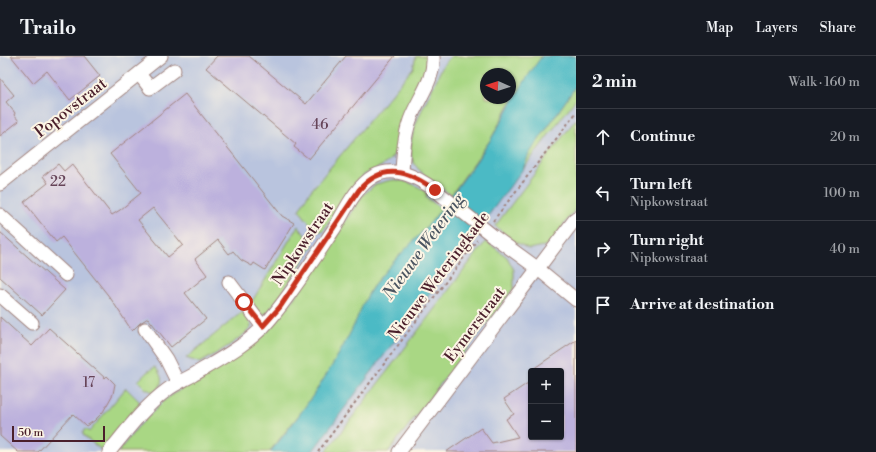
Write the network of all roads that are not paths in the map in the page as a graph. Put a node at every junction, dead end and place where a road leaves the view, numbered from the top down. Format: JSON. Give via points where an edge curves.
{"nodes":[{"id":1,"x":161,"y":56,"type":"edge"},
{"id":2,"x":433,"y":56,"type":"edge"},
{"id":3,"x":444,"y":56,"type":"edge"},
{"id":4,"x":174,"y":70,"type":"dead end"},
{"id":5,"x":432,"y":71,"type":"junction"},
{"id":6,"x":139,"y":74,"type":"junction"},
{"id":7,"x":402,"y":172,"type":"junction"},
{"id":8,"x":0,"y":184,"type":"edge"},
{"id":9,"x":0,"y":215,"type":"edge"},
{"id":10,"x":576,"y":218,"type":"edge"},
{"id":11,"x":537,"y":268,"type":"junction"},
{"id":12,"x":66,"y":276,"type":"dead end"},
{"id":13,"x":228,"y":282,"type":"dead end"},
{"id":14,"x":0,"y":295,"type":"edge"},
{"id":15,"x":576,"y":300,"type":"edge"},
{"id":16,"x":32,"y":323,"type":"dead end"},
{"id":17,"x":263,"y":326,"type":"junction"},
{"id":18,"x":145,"y":329,"type":"dead end"},
{"id":19,"x":178,"y":383,"type":"junction"},
{"id":20,"x":109,"y":452,"type":"edge"},
{"id":21,"x":398,"y":452,"type":"edge"}],
"edges":[{"from":1,"to":6,"type":"street","name":"Popovstraat"},
{"from":2,"to":5,"type":"street"},
{"from":3,"to":5,"type":"street"},
{"from":4,"to":6,"type":"street","via":[[150,88]]},
{"from":5,"to":7,"type":"street","via":[[407,128]]},
{"from":6,"to":8,"type":"street","name":"Popovstraat"},
{"from":7,"to":11,"type":"street","name":"Nipkowstraat","bridge":true,"via":[[435,190]]},
{"from":7,"to":17,"type":"street","name":"Nipkowstraat","via":[[382,173],[365,182],[280,307]]},
{"from":9,"to":12,"type":"street"},
{"from":10,"to":11,"type":"street","name":"Eymerstraat"},
{"from":11,"to":15,"type":"street","name":"Nipkowstraat"},
{"from":11,"to":21,"type":"street","name":"Eymerstraat"},
{"from":13,"to":17,"type":"street"},
{"from":14,"to":16,"type":"street"},
{"from":17,"to":19,"type":"street","name":"Nipkowstraat","via":[[239,346]]},
{"from":18,"to":19,"type":"street","via":[[166,359]]},
{"from":19,"to":20,"type":"street","name":"Nipkowstraat","via":[[145,409]]}]}
